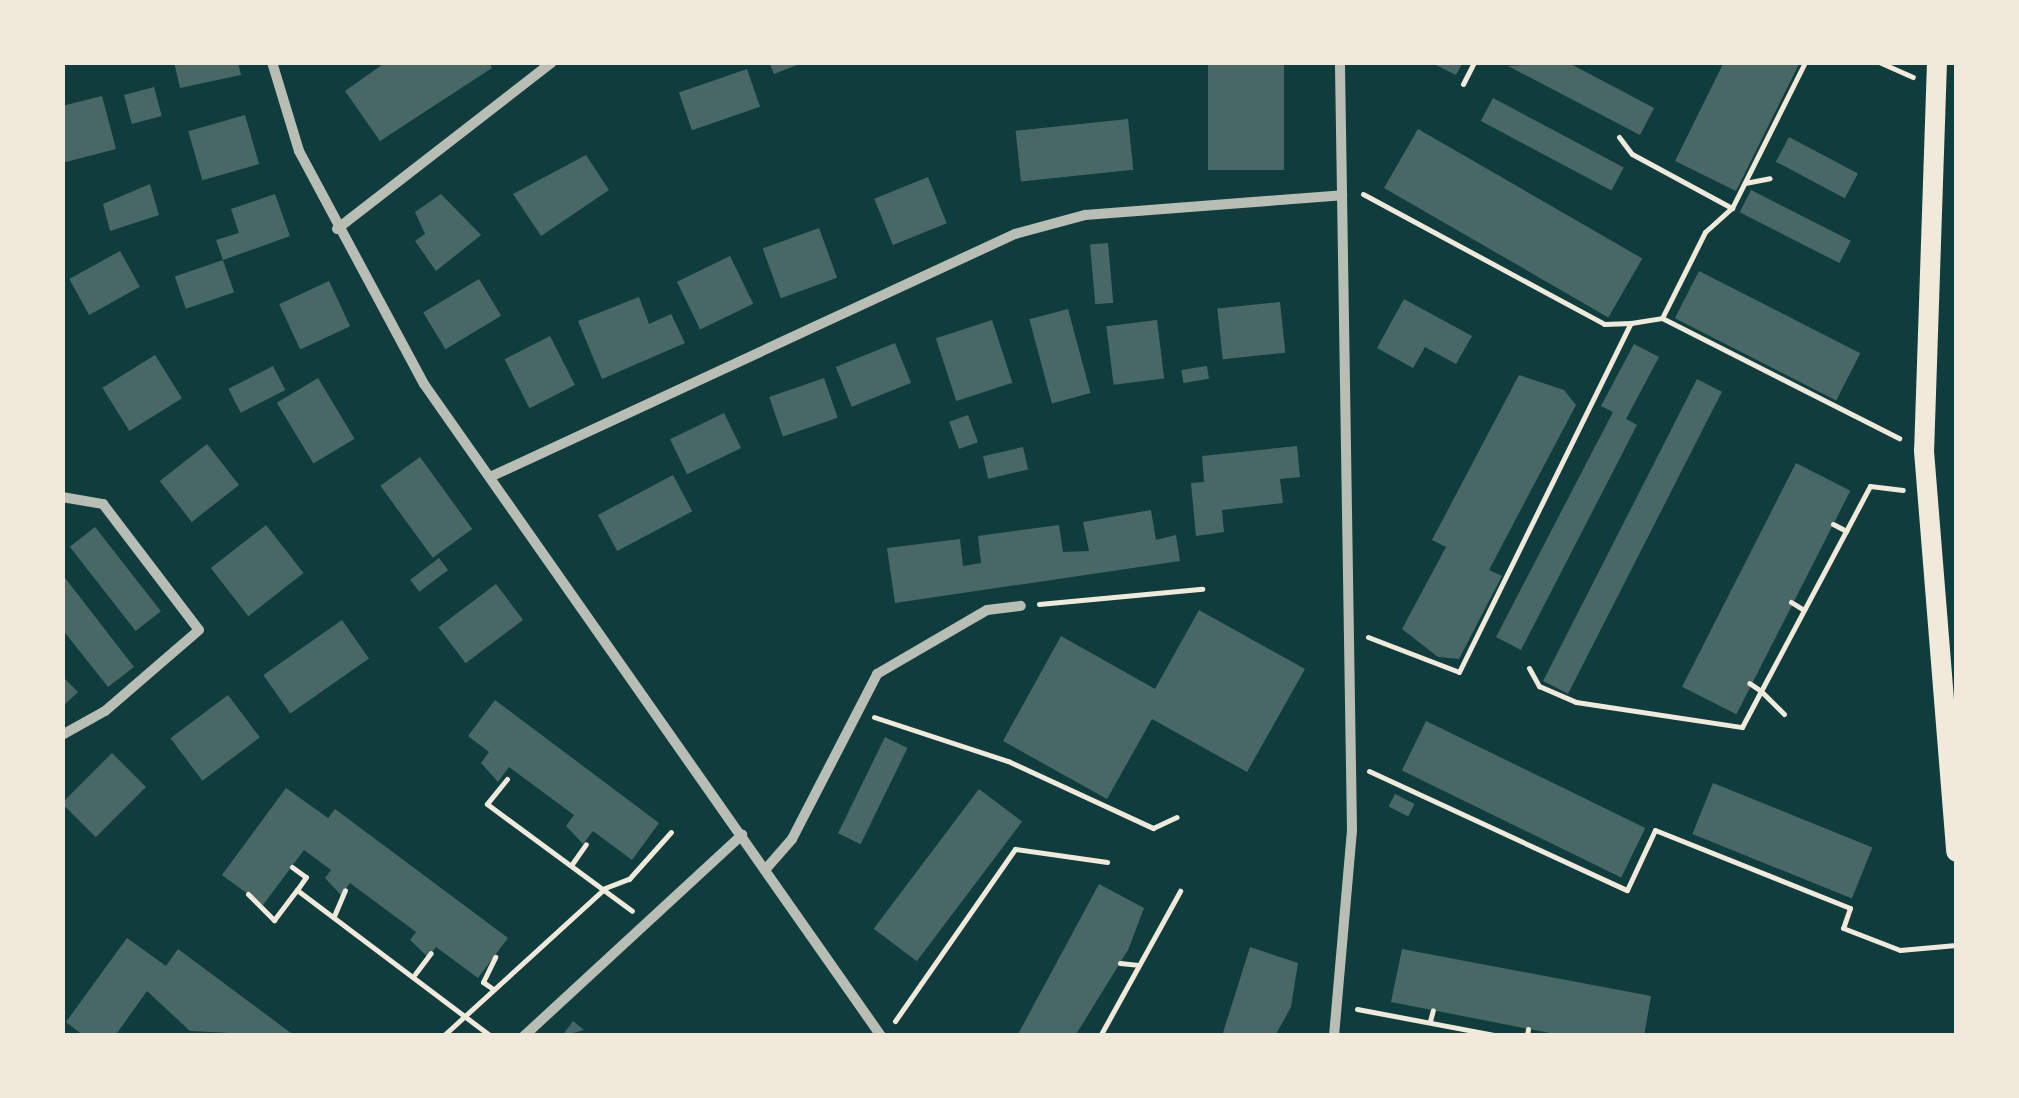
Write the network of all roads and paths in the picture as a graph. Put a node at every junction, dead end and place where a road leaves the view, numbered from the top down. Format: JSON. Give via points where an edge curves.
{"nodes":[{"id":1,"x":272,"y":62,"type":"edge"},
{"id":2,"x":552,"y":62,"type":"edge"},
{"id":3,"x":1340,"y":62,"type":"edge"},
{"id":4,"x":1474,"y":62,"type":"edge"},
{"id":5,"x":1805,"y":62,"type":"edge"},
{"id":6,"x":1878,"y":62,"type":"edge"},
{"id":7,"x":1937,"y":69,"type":"edge"},
{"id":8,"x":1462,"y":84,"type":"dead end"},
{"id":9,"x":1619,"y":137,"type":"dead end"},
{"id":10,"x":1770,"y":178,"type":"dead end"},
{"id":11,"x":1745,"y":183,"type":"junction"},
{"id":12,"x":1342,"y":195,"type":"junction"},
{"id":13,"x":1732,"y":208,"type":"junction"},
{"id":14,"x":337,"y":229,"type":"junction"},
{"id":15,"x":1662,"y":318,"type":"junction"},
{"id":16,"x":1631,"y":323,"type":"junction"},
{"id":17,"x":1924,"y":450,"type":"junction"},
{"id":18,"x":490,"y":478,"type":"junction"},
{"id":19,"x":1926,"y":492,"type":"junction"},
{"id":20,"x":62,"y":498,"type":"edge"},
{"id":21,"x":1833,"y":524,"type":"dead end"},
{"id":22,"x":1846,"y":531,"type":"junction"},
{"id":23,"x":1202,"y":589,"type":"dead end"},
{"id":24,"x":1792,"y":602,"type":"dead end"},
{"id":25,"x":1021,"y":606,"type":"joint"},
{"id":26,"x":1804,"y":610,"type":"junction"},
{"id":27,"x":1350,"y":630,"type":"junction"},
{"id":28,"x":1528,"y":668,"type":"dead end"},
{"id":29,"x":1749,"y":683,"type":"dead end"},
{"id":30,"x":1761,"y":691,"type":"junction"},
{"id":31,"x":857,"y":712,"type":"junction"},
{"id":32,"x":1784,"y":714,"type":"dead end"},
{"id":33,"x":62,"y":734,"type":"edge"},
{"id":34,"x":1351,"y":768,"type":"junction"},
{"id":35,"x":507,"y":778,"type":"dead end"},
{"id":36,"x":1954,"y":809,"type":"edge"},
{"id":37,"x":1177,"y":817,"type":"dead end"},
{"id":38,"x":671,"y":832,"type":"dead end"},
{"id":39,"x":742,"y":836,"type":"junction"},
{"id":40,"x":586,"y":844,"type":"dead end"},
{"id":41,"x":1956,"y":852,"type":"edge"},
{"id":42,"x":1107,"y":862,"type":"dead end"},
{"id":43,"x":572,"y":864,"type":"junction"},
{"id":44,"x":292,"y":867,"type":"dead end"},
{"id":45,"x":766,"y":870,"type":"junction"},
{"id":46,"x":604,"y":888,"type":"junction"},
{"id":47,"x":297,"y":890,"type":"junction"},
{"id":48,"x":345,"y":890,"type":"dead end"},
{"id":49,"x":1180,"y":891,"type":"dead end"},
{"id":50,"x":248,"y":894,"type":"dead end"},
{"id":51,"x":334,"y":916,"type":"junction"},
{"id":52,"x":646,"y":924,"type":"junction"},
{"id":53,"x":1956,"y":945,"type":"edge"},
{"id":54,"x":431,"y":952,"type":"dead end"},
{"id":55,"x":495,"y":957,"type":"dead end"},
{"id":56,"x":1120,"y":963,"type":"dead end"},
{"id":57,"x":1138,"y":966,"type":"junction"},
{"id":58,"x":415,"y":976,"type":"junction"},
{"id":59,"x":492,"y":989,"type":"junction"},
{"id":60,"x":1339,"y":1006,"type":"junction"},
{"id":61,"x":1433,"y":1010,"type":"dead end"},
{"id":62,"x":466,"y":1013,"type":"junction"},
{"id":63,"x":1430,"y":1022,"type":"junction"},
{"id":64,"x":443,"y":1036,"type":"edge"},
{"id":65,"x":491,"y":1036,"type":"edge"},
{"id":66,"x":524,"y":1036,"type":"edge"},
{"id":67,"x":883,"y":1036,"type":"edge"},
{"id":68,"x":1100,"y":1036,"type":"edge"},
{"id":69,"x":1334,"y":1036,"type":"edge"},
{"id":70,"x":1500,"y":1036,"type":"edge"}],
"edges":[{"from":1,"to":14,"type":"street"},
{"from":2,"to":14,"type":"street"},
{"from":3,"to":12,"type":"street"},
{"from":4,"to":8,"type":"path"},
{"from":5,"to":11,"type":"path"},
{"from":6,"to":7,"type":"path"},
{"from":7,"to":17,"type":"main road"},
{"from":9,"to":13,"type":"path","via":[[1632,154]]},
{"from":10,"to":11,"type":"path"},
{"from":11,"to":13,"type":"path"},
{"from":12,"to":16,"type":"path","via":[[1372,193],[1604,324]]},
{"from":12,"to":18,"type":"street","via":[[1086,215],[1015,234]]},
{"from":12,"to":27,"type":"street"},
{"from":13,"to":15,"type":"path","via":[[1705,232]]},
{"from":14,"to":18,"type":"street","via":[[424,384]]},
{"from":15,"to":16,"type":"path"},
{"from":15,"to":17,"type":"path"},
{"from":16,"to":27,"type":"path","via":[[1460,672]]},
{"from":17,"to":19,"type":"main road"},
{"from":18,"to":39,"type":"street"},
{"from":19,"to":22,"type":"path","via":[[1870,486]]},
{"from":19,"to":36,"type":"main road"},
{"from":20,"to":33,"type":"street","via":[[104,504],[199,630],[105,711]]},
{"from":21,"to":22,"type":"path"},
{"from":22,"to":26,"type":"path"},
{"from":23,"to":25,"type":"path"},
{"from":24,"to":26,"type":"path"},
{"from":25,"to":31,"type":"street","via":[[987,610],[877,674]]},
{"from":26,"to":30,"type":"path"},
{"from":27,"to":34,"type":"street"},
{"from":28,"to":30,"type":"path","via":[[1539,686],[1576,702],[1742,727]]},
{"from":29,"to":30,"type":"path"},
{"from":30,"to":32,"type":"path"},
{"from":31,"to":37,"type":"path","via":[[1008,762],[1153,828]]},
{"from":31,"to":45,"type":"street","via":[[792,840]]},
{"from":34,"to":53,"type":"path","via":[[1378,772],[1627,890],[1655,830],[1850,908],[1843,928],[1900,950]]},
{"from":34,"to":60,"type":"street"},
{"from":35,"to":43,"type":"path","via":[[487,804]]},
{"from":36,"to":41,"type":"main road"},
{"from":38,"to":46,"type":"path","via":[[630,879]]},
{"from":39,"to":45,"type":"street"},
{"from":39,"to":52,"type":"street"},
{"from":40,"to":43,"type":"path"},
{"from":42,"to":67,"type":"path","via":[[1015,849]]},
{"from":43,"to":46,"type":"path"},
{"from":44,"to":47,"type":"path","via":[[306,877]]},
{"from":45,"to":67,"type":"street"},
{"from":46,"to":52,"type":"path"},
{"from":46,"to":59,"type":"path"},
{"from":47,"to":50,"type":"path","via":[[274,920]]},
{"from":47,"to":51,"type":"path"},
{"from":48,"to":51,"type":"path","via":[[350,894]]},
{"from":49,"to":57,"type":"path"},
{"from":51,"to":58,"type":"path"},
{"from":52,"to":66,"type":"street"},
{"from":54,"to":58,"type":"path"},
{"from":55,"to":59,"type":"path","via":[[483,982]]},
{"from":56,"to":57,"type":"path"},
{"from":57,"to":68,"type":"path"},
{"from":58,"to":62,"type":"path"},
{"from":59,"to":62,"type":"path"},
{"from":60,"to":63,"type":"path"},
{"from":60,"to":69,"type":"street"},
{"from":61,"to":63,"type":"path"},
{"from":62,"to":64,"type":"path"},
{"from":62,"to":65,"type":"path"},
{"from":63,"to":70,"type":"path"}]}
